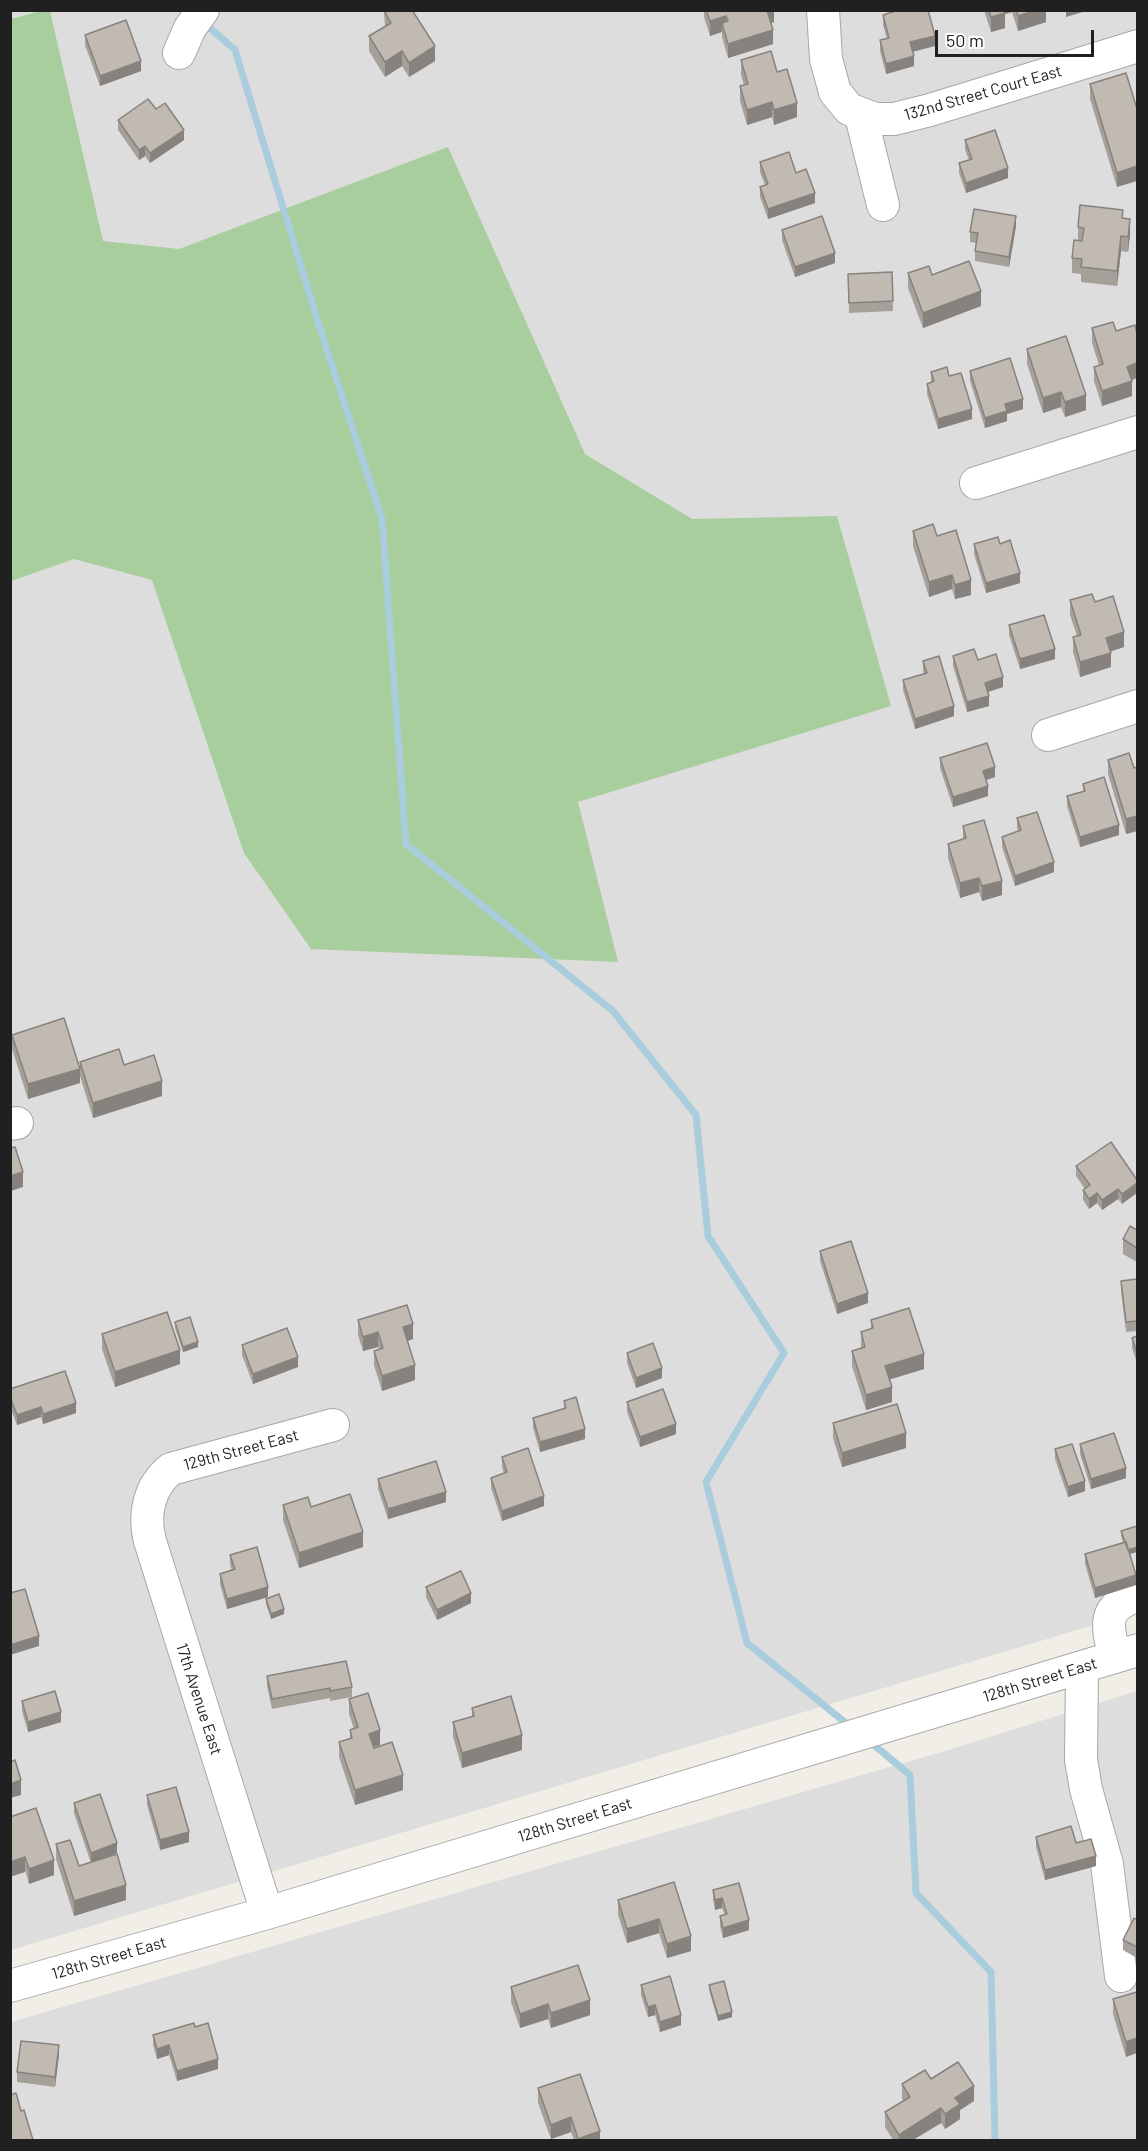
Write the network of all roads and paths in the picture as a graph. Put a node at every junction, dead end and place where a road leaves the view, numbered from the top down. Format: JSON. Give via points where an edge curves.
{"nodes":[{"id":1,"x":823,"y":10,"type":"edge"},
{"id":2,"x":1137,"y":46,"type":"edge"},
{"id":3,"x":861,"y":116,"type":"junction"},
{"id":4,"x":883,"y":205,"type":"dead end"},
{"id":5,"x":1137,"y":432,"type":"edge"},
{"id":6,"x":976,"y":483,"type":"dead end"},
{"id":7,"x":1137,"y":706,"type":"edge"},
{"id":8,"x":1048,"y":735,"type":"dead end"},
{"id":9,"x":333,"y":1425,"type":"dead end"},
{"id":10,"x":156,"y":1485,"type":"joint"},
{"id":11,"x":1137,"y":1596,"type":"edge"},
{"id":12,"x":1126,"y":1653,"type":"edge"},
{"id":13,"x":1082,"y":1667,"type":"junction"},
{"id":14,"x":267,"y":1913,"type":"junction"},
{"id":15,"x":1121,"y":1976,"type":"dead end"},
{"id":16,"x":10,"y":1986,"type":"edge"}],
"edges":[{"from":1,"to":3,"type":"street","via":[[826,59],[835,92],[840,101]]},
{"from":2,"to":3,"type":"street","name":"132nd Street Court East","via":[[930,110],[894,119]]},
{"from":3,"to":4,"type":"street"},
{"from":5,"to":6,"type":"street"},
{"from":7,"to":8,"type":"street"},
{"from":9,"to":10,"type":"street","name":"129th Street East","via":[[171,1469]]},
{"from":10,"to":14,"type":"street","name":"17th Avenue East","via":[[146,1516],[150,1541]]},
{"from":11,"to":12,"type":"street","via":[[1111,1612],[1107,1629]]},
{"from":12,"to":13,"type":"street","name":"128th Street East"},
{"from":13,"to":14,"type":"street","name":"128th Street East"},
{"from":13,"to":15,"type":"street","via":[[1081,1760],[1107,1864]]},
{"from":14,"to":16,"type":"street","name":"128th Street East"}]}
